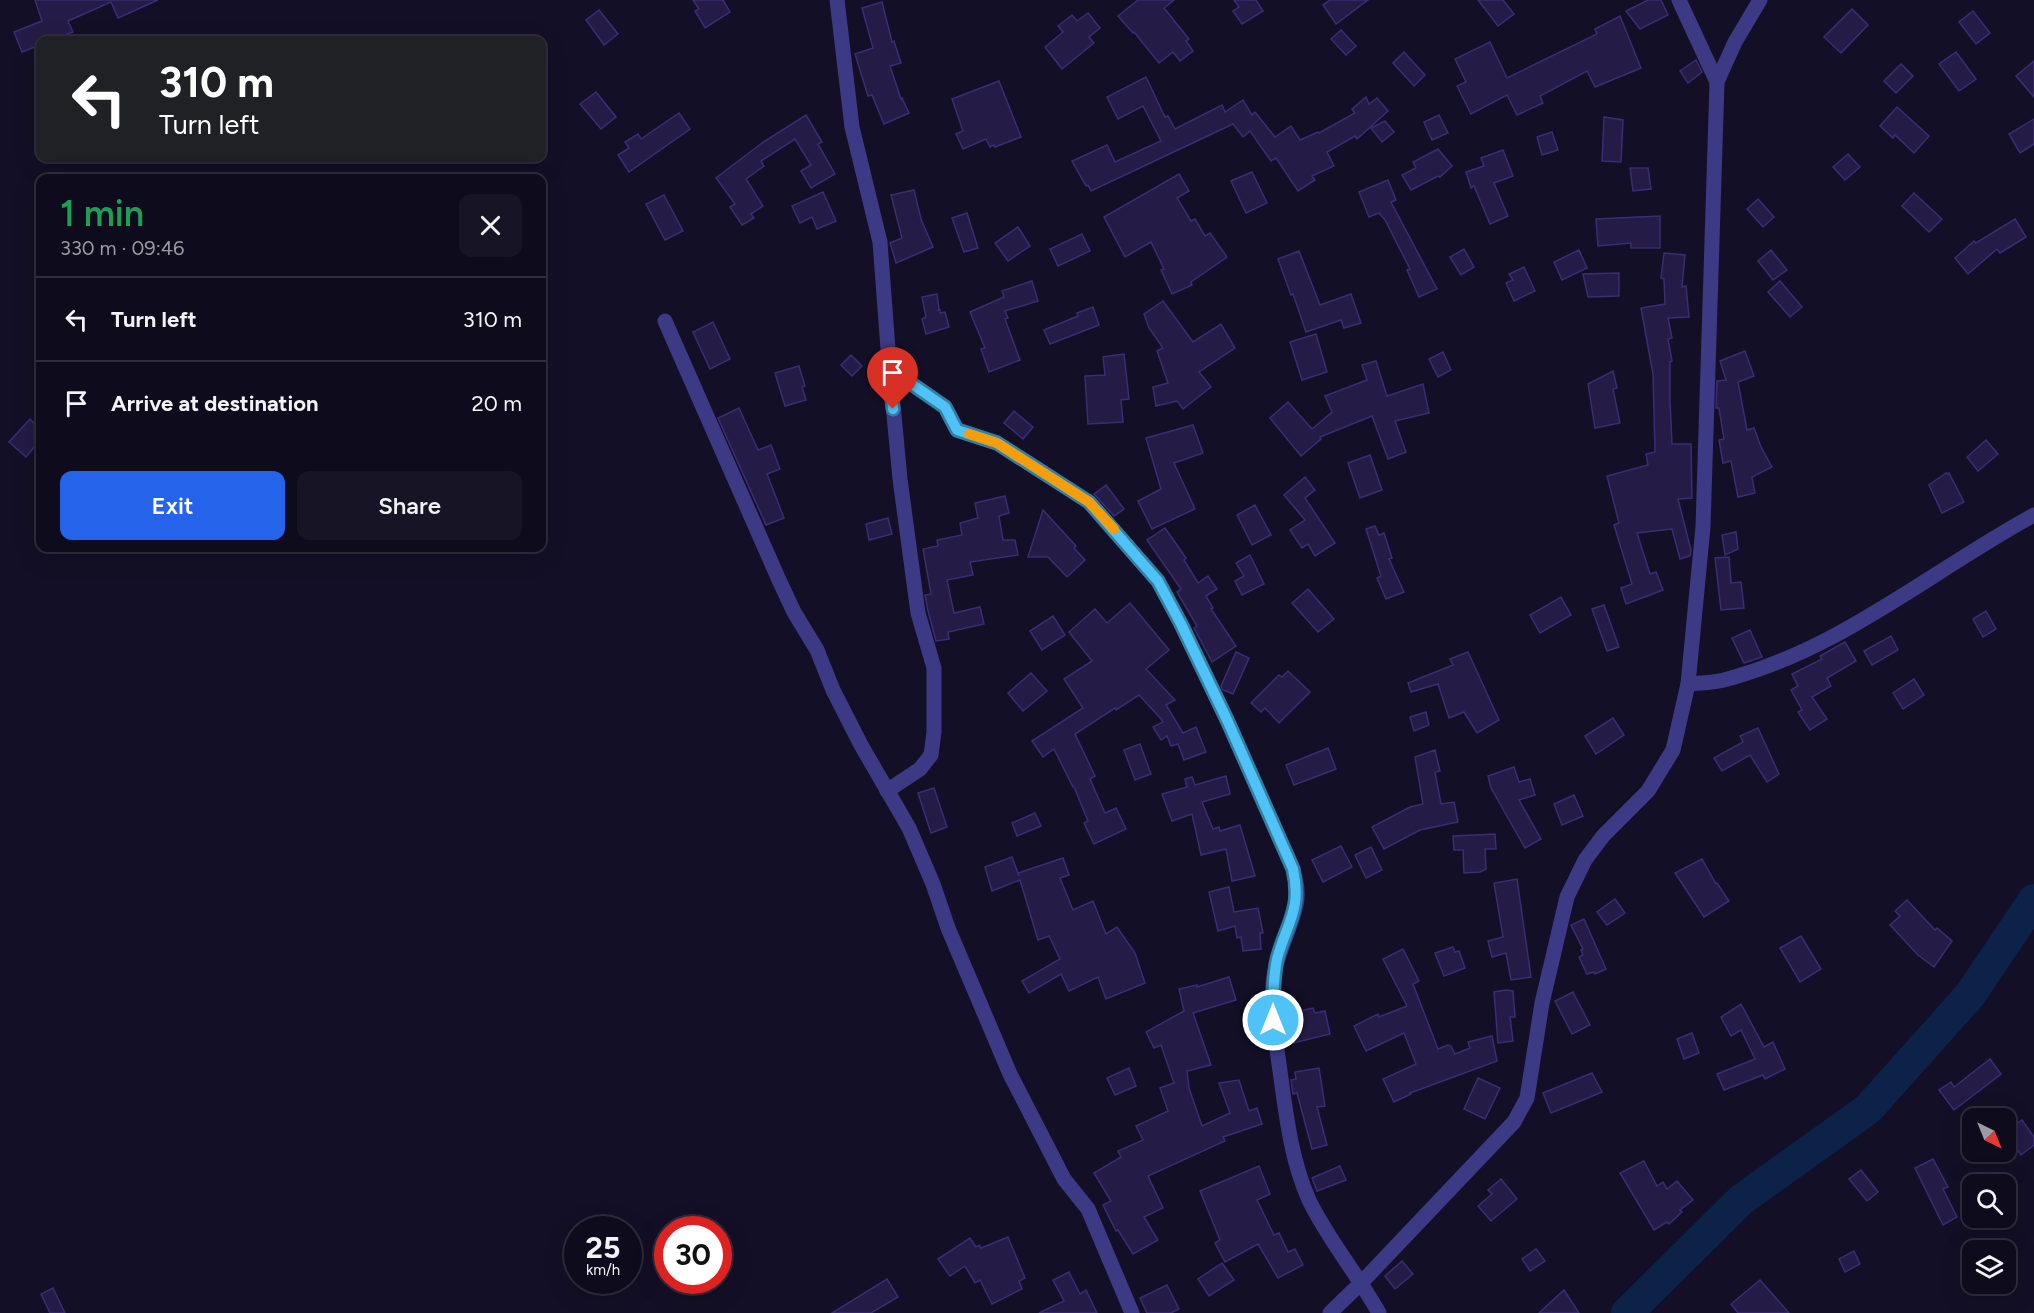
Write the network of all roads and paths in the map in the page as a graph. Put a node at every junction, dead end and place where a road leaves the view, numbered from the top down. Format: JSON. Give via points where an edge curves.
{"nodes":[{"id":1,"x":837,"y":0,"type":"edge"},
{"id":2,"x":1679,"y":0,"type":"edge"},
{"id":3,"x":1760,"y":0,"type":"edge"},
{"id":4,"x":1717,"y":82,"type":"junction"},
{"id":5,"x":665,"y":321,"type":"dead end"},
{"id":6,"x":888,"y":362,"type":"junction"},
{"id":7,"x":2034,"y":515,"type":"edge"},
{"id":8,"x":1688,"y":684,"type":"junction"},
{"id":9,"x":887,"y":791,"type":"junction"},
{"id":10,"x":1362,"y":1282,"type":"junction"},
{"id":11,"x":1132,"y":1313,"type":"edge"},
{"id":12,"x":1330,"y":1313,"type":"edge"},
{"id":13,"x":1380,"y":1313,"type":"edge"}],
"edges":[{"from":1,"to":6,"type":"street","via":[[852,127],[880,242]]},
{"from":2,"to":4,"type":"street"},
{"from":3,"to":4,"type":"street"},
{"from":4,"to":8,"type":"street","via":[[1703,527]]},
{"from":5,"to":9,"type":"street","via":[[794,612]]},
{"from":6,"to":9,"type":"street","via":[[918,613],[934,668],[934,732],[929,759]]},
{"from":6,"to":10,"type":"street","via":[[945,407],[957,430],[997,443],[1089,502],[1158,581],[1181,624],[1293,869],[1296,904],[1273,982],[1273,1020],[1292,1148],[1310,1200]]},
{"from":7,"to":8,"type":"street","via":[[1857,625],[1776,662],[1722,680]]},
{"from":8,"to":10,"type":"street","via":[[1673,750],[1647,791],[1585,860],[1567,897],[1542,1003],[1527,1098],[1514,1122]]},
{"from":9,"to":11,"type":"street","via":[[924,860],[948,928],[1010,1074],[1064,1179],[1088,1209]]},
{"from":10,"to":12,"type":"street"},
{"from":10,"to":13,"type":"street"}]}
